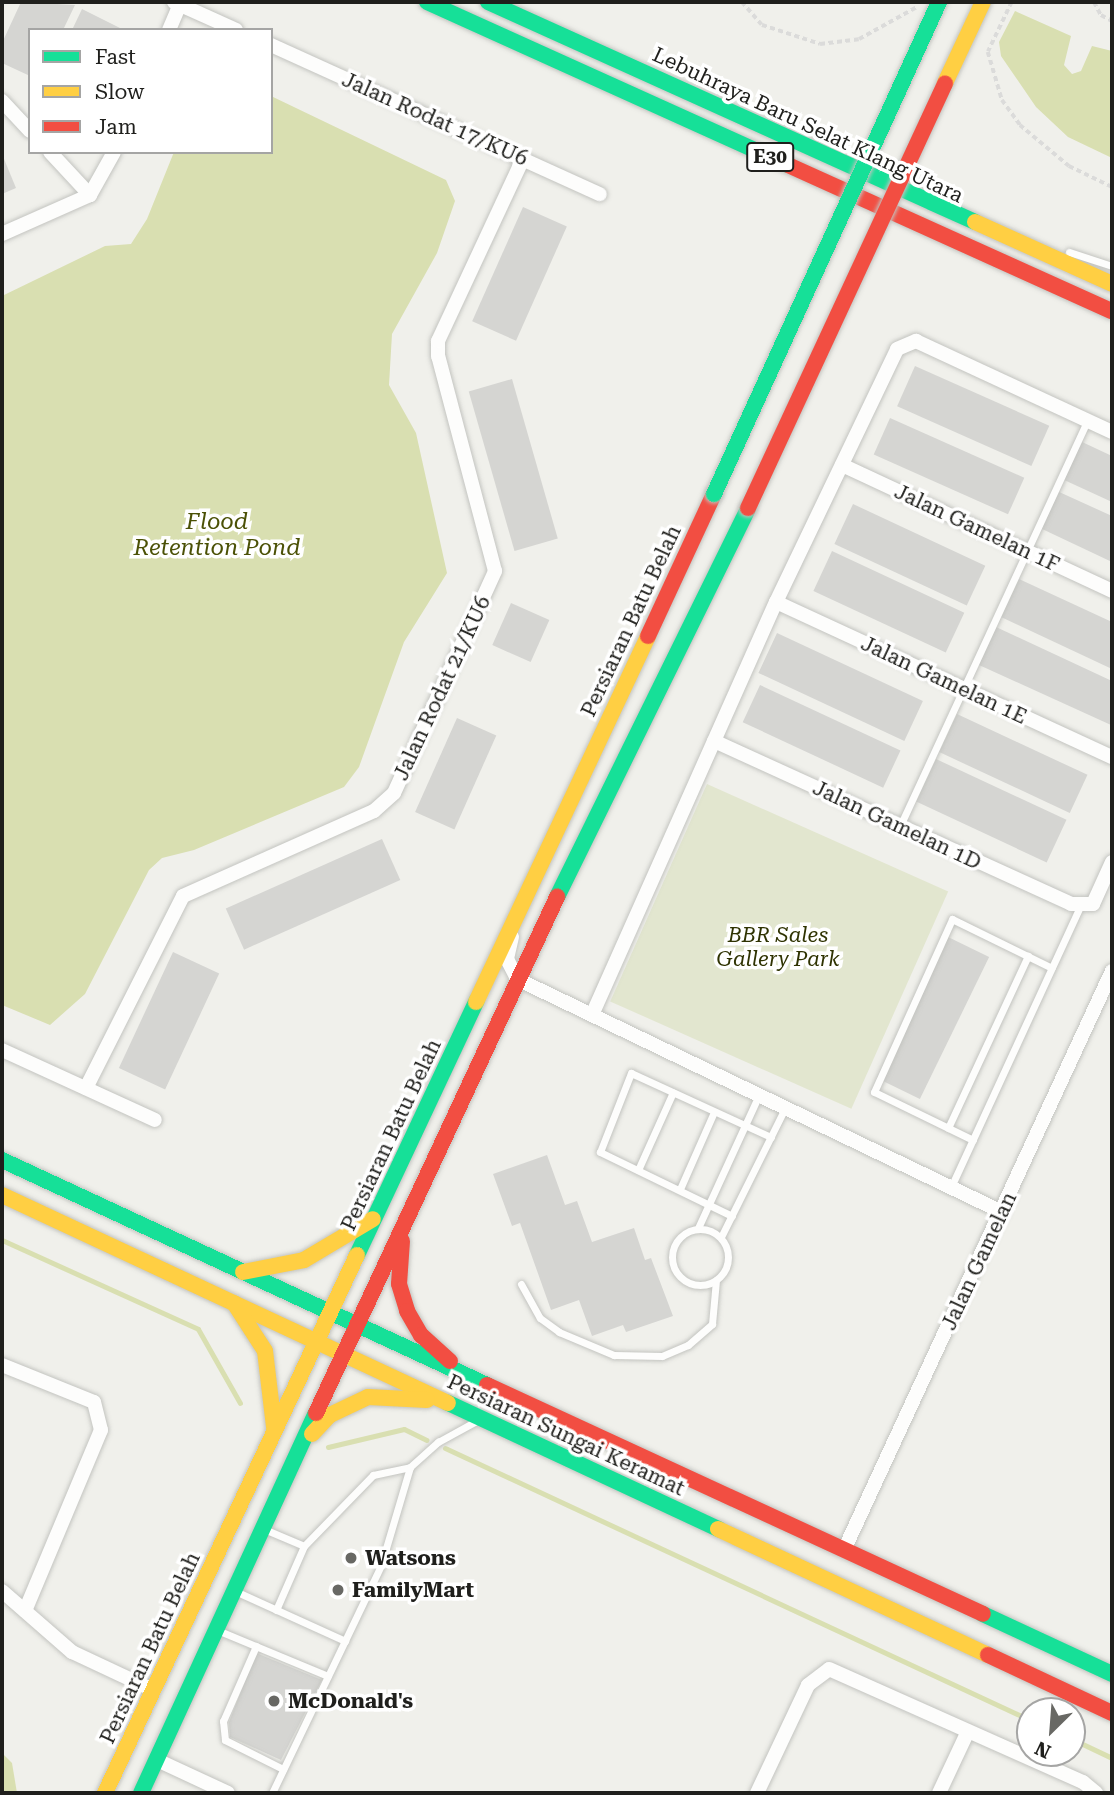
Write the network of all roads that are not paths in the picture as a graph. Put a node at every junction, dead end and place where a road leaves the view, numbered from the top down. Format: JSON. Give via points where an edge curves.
{"nodes":[{"id":1,"x":427,"y":2,"type":"edge"},
{"id":2,"x":488,"y":2,"type":"edge"},
{"id":3,"x":939,"y":2,"type":"edge"},
{"id":4,"x":983,"y":2,"type":"edge"},
{"id":5,"x":177,"y":3,"type":"edge"},
{"id":6,"x":170,"y":28,"type":"edge"},
{"id":7,"x":232,"y":28,"type":"edge"},
{"id":8,"x":273,"y":47,"type":"edge"},
{"id":9,"x":2,"y":101,"type":"edge"},
{"id":10,"x":28,"y":129,"type":"edge"},
{"id":11,"x":52,"y":154,"type":"edge"},
{"id":12,"x":113,"y":154,"type":"edge"},
{"id":13,"x":523,"y":159,"type":"junction"},
{"id":14,"x":600,"y":194,"type":"dead end"},
{"id":15,"x":90,"y":195,"type":"junction"},
{"id":16,"x":945,"y":212,"type":"junction"},
{"id":17,"x":2,"y":234,"type":"edge"},
{"id":18,"x":1112,"y":266,"type":"edge"},
{"id":19,"x":1112,"y":284,"type":"edge"},
{"id":20,"x":1112,"y":311,"type":"edge"},
{"id":21,"x":1087,"y":421,"type":"junction"},
{"id":22,"x":1112,"y":432,"type":"edge"},
{"id":23,"x":842,"y":465,"type":"junction"},
{"id":24,"x":1027,"y":551,"type":"junction"},
{"id":25,"x":1112,"y":591,"type":"edge"},
{"id":26,"x":776,"y":603,"type":"junction"},
{"id":27,"x":964,"y":689,"type":"junction"},
{"id":28,"x":714,"y":741,"type":"junction"},
{"id":29,"x":1112,"y":757,"type":"edge"},
{"id":30,"x":900,"y":826,"type":"junction"},
{"id":31,"x":1112,"y":862,"type":"edge"},
{"id":32,"x":1081,"y":904,"type":"junction"},
{"id":33,"x":519,"y":912,"type":"junction"},
{"id":34,"x":1028,"y":956,"type":"junction"},
{"id":35,"x":1052,"y":968,"type":"junction"},
{"id":36,"x":1112,"y":971,"type":"edge"},
{"id":37,"x":517,"y":979,"type":"junction"},
{"id":38,"x":592,"y":1015,"type":"junction"},
{"id":39,"x":2,"y":1050,"type":"edge"},
{"id":40,"x":86,"y":1088,"type":"junction"},
{"id":41,"x":673,"y":1091,"type":"junction"},
{"id":42,"x":759,"y":1095,"type":"junction"},
{"id":43,"x":785,"y":1108,"type":"junction"},
{"id":44,"x":714,"y":1112,"type":"junction"},
{"id":45,"x":155,"y":1120,"type":"dead end"},
{"id":46,"x":745,"y":1125,"type":"junction"},
{"id":47,"x":948,"y":1128,"type":"junction"},
{"id":48,"x":771,"y":1137,"type":"junction"},
{"id":49,"x":973,"y":1140,"type":"junction"},
{"id":50,"x":2,"y":1160,"type":"edge"},
{"id":51,"x":639,"y":1170,"type":"junction"},
{"id":52,"x":951,"y":1187,"type":"junction"},
{"id":53,"x":680,"y":1189,"type":"junction"},
{"id":54,"x":2,"y":1195,"type":"edge"},
{"id":55,"x":710,"y":1204,"type":"junction"},
{"id":56,"x":1002,"y":1212,"type":"junction"},
{"id":57,"x":732,"y":1216,"type":"junction"},
{"id":58,"x":375,"y":1218,"type":"junction"},
{"id":59,"x":403,"y":1226,"type":"junction"},
{"id":60,"x":698,"y":1228,"type":"junction"},
{"id":61,"x":721,"y":1237,"type":"junction"},
{"id":62,"x":243,"y":1272,"type":"junction"},
{"id":63,"x":716,"y":1280,"type":"junction"},
{"id":64,"x":521,"y":1284,"type":"dead end"},
{"id":65,"x":234,"y":1303,"type":"junction"},
{"id":66,"x":331,"y":1312,"type":"junction"},
{"id":67,"x":358,"y":1325,"type":"junction"},
{"id":68,"x":317,"y":1341,"type":"junction"},
{"id":69,"x":344,"y":1354,"type":"junction"},
{"id":70,"x":2,"y":1365,"type":"edge"},
{"id":71,"x":464,"y":1374,"type":"junction"},
{"id":72,"x":453,"y":1405,"type":"junction"},
{"id":73,"x":482,"y":1418,"type":"junction"},
{"id":74,"x":274,"y":1432,"type":"junction"},
{"id":75,"x":302,"y":1444,"type":"junction"},
{"id":76,"x":410,"y":1467,"type":"junction"},
{"id":77,"x":263,"y":1528,"type":"junction"},
{"id":78,"x":304,"y":1546,"type":"junction"},
{"id":79,"x":844,"y":1550,"type":"junction"},
{"id":80,"x":2,"y":1591,"type":"edge"},
{"id":81,"x":235,"y":1591,"type":"junction"},
{"id":82,"x":276,"y":1610,"type":"junction"},
{"id":83,"x":25,"y":1611,"type":"junction"},
{"id":84,"x":217,"y":1630,"type":"junction"},
{"id":85,"x":345,"y":1641,"type":"junction"},
{"id":86,"x":256,"y":1646,"type":"junction"},
{"id":87,"x":1112,"y":1674,"type":"edge"},
{"id":88,"x":328,"y":1676,"type":"junction"},
{"id":89,"x":153,"y":1690,"type":"junction"},
{"id":90,"x":1112,"y":1713,"type":"edge"},
{"id":91,"x":968,"y":1731,"type":"junction"},
{"id":92,"x":156,"y":1760,"type":"junction"},
{"id":93,"x":284,"y":1769,"type":"junction"},
{"id":94,"x":105,"y":1793,"type":"edge"},
{"id":95,"x":141,"y":1793,"type":"edge"},
{"id":96,"x":228,"y":1793,"type":"edge"},
{"id":97,"x":272,"y":1793,"type":"edge"},
{"id":98,"x":757,"y":1793,"type":"edge"},
{"id":99,"x":939,"y":1793,"type":"edge"},
{"id":100,"x":1096,"y":1793,"type":"edge"}],
"edges":[{"from":1,"to":20,"type":"main road","name":"Lebuhraya Baru Selat Klang Utara","number":"E30"},
{"from":2,"to":16,"type":"main road","name":"Lebuhraya Baru Selat Klang Utara","number":"E30"},
{"from":3,"to":33,"type":"main road","name":"Persiaran Batu Belah","bridge":true},
{"from":4,"to":37,"type":"main road","bridge":true,"via":[[748,508]]},
{"from":5,"to":6,"type":"street"},
{"from":5,"to":7,"type":"street"},
{"from":8,"to":13,"type":"street","name":"Jalan Rodat 17/KU6"},
{"from":9,"to":10,"type":"street"},
{"from":11,"to":15,"type":"street"},
{"from":12,"to":15,"type":"street"},
{"from":13,"to":14,"type":"street","name":"Jalan Rodat 17/KU6"},
{"from":13,"to":40,"type":"street","name":"Jalan Rodat 21/KU6","via":[[438,341],[438,356],[495,571],[394,793],[374,811],[183,896]]},
{"from":15,"to":17,"type":"street"},
{"from":16,"to":18,"type":"lane"},
{"from":16,"to":19,"type":"main road","name":"Lebuhraya Baru Selat Klang Utara","number":"E30"},
{"from":21,"to":22,"type":"street"},
{"from":21,"to":23,"type":"street","via":[[916,341],[897,349]]},
{"from":21,"to":24,"type":"lane"},
{"from":23,"to":24,"type":"street","name":"Jalan Gamelan 1F"},
{"from":23,"to":26,"type":"street"},
{"from":24,"to":25,"type":"street","name":"Jalan Gamelan 1F"},
{"from":24,"to":27,"type":"lane"},
{"from":26,"to":27,"type":"street","name":"Jalan Gamelan 1E"},
{"from":26,"to":28,"type":"street"},
{"from":27,"to":29,"type":"street","name":"Jalan Gamelan 1E"},
{"from":27,"to":30,"type":"lane"},
{"from":28,"to":30,"type":"street","name":"Jalan Gamelan 1D"},
{"from":28,"to":38,"type":"street"},
{"from":30,"to":32,"type":"street","name":"Jalan Gamelan 1D","via":[[1071,904]]},
{"from":31,"to":32,"type":"street","via":[[1093,904]]},
{"from":32,"to":35,"type":"lane"},
{"from":33,"to":37,"type":"street","via":[[507,959]]},
{"from":33,"to":58,"type":"main road","name":"Persiaran Batu Belah"},
{"from":34,"to":35,"type":"lane"},
{"from":34,"to":47,"type":"lane"},
{"from":34,"to":47,"type":"lane","via":[[951,919],[874,1092]]},
{"from":35,"to":49,"type":"lane"},
{"from":36,"to":56,"type":"street","name":"Jalan Gamelan"},
{"from":37,"to":38,"type":"street"},
{"from":37,"to":59,"type":"main road"},
{"from":38,"to":42,"type":"street"},
{"from":39,"to":40,"type":"street"},
{"from":40,"to":45,"type":"street"},
{"from":41,"to":44,"type":"lane"},
{"from":41,"to":51,"type":"lane"},
{"from":41,"to":51,"type":"lane","via":[[631,1073],[600,1152]]},
{"from":42,"to":43,"type":"street"},
{"from":42,"to":46,"type":"lane"},
{"from":43,"to":48,"type":"lane"},
{"from":43,"to":52,"type":"street"},
{"from":44,"to":46,"type":"lane"},
{"from":44,"to":53,"type":"lane"},
{"from":46,"to":48,"type":"lane"},
{"from":46,"to":55,"type":"lane"},
{"from":47,"to":49,"type":"lane"},
{"from":48,"to":57,"type":"lane"},
{"from":49,"to":52,"type":"lane"},
{"from":50,"to":62,"type":"main road","name":"Persiaran Sungai Keramat"},
{"from":51,"to":53,"type":"lane"},
{"from":52,"to":56,"type":"street"},
{"from":53,"to":55,"type":"lane"},
{"from":54,"to":65,"type":"main road","name":"Persiaran Sungai Keramat"},
{"from":55,"to":57,"type":"lane"},
{"from":55,"to":60,"type":"lane"},
{"from":56,"to":79,"type":"street","name":"Jalan Gamelan"},
{"from":57,"to":61,"type":"lane"},
{"from":58,"to":62,"type":"main road","via":[[304,1260]]},
{"from":58,"to":66,"type":"main road","name":"Persiaran Batu Belah"},
{"from":59,"to":67,"type":"main road"},
{"from":59,"to":71,"type":"main road","via":[[399,1284],[407,1311],[421,1335]]},
{"from":60,"to":61,"type":"lane"},
{"from":60,"to":63,"type":"lane","via":[[675,1242],[671,1261],[688,1283]]},
{"from":61,"to":63,"type":"lane","via":[[727,1265]]},
{"from":62,"to":66,"type":"main road","name":"Persiaran Sungai Keramat"},
{"from":63,"to":64,"type":"lane","via":[[712,1324],[688,1345],[662,1356],[614,1355],[559,1332],[540,1318]]},
{"from":65,"to":68,"type":"main road","name":"Persiaran Sungai Keramat"},
{"from":65,"to":74,"type":"main road","via":[[265,1351]]},
{"from":66,"to":67,"type":"main road","name":"Persiaran Sungai Keramat"},
{"from":66,"to":68,"type":"main road","name":"Persiaran Batu Belah"},
{"from":67,"to":69,"type":"main road"},
{"from":67,"to":71,"type":"main road","name":"Persiaran Sungai Keramat"},
{"from":68,"to":69,"type":"main road","name":"Persiaran Sungai Keramat"},
{"from":68,"to":74,"type":"main road","name":"Persiaran Batu Belah"},
{"from":69,"to":72,"type":"main road","name":"Persiaran Sungai Keramat"},
{"from":69,"to":75,"type":"main road"},
{"from":70,"to":83,"type":"street","via":[[94,1402],[101,1430]]},
{"from":71,"to":79,"type":"main road","name":"Persiaran Sungai Keramat"},
{"from":72,"to":73,"type":"main road","name":"Persiaran Sungai Keramat"},
{"from":72,"to":75,"type":"main road","via":[[408,1396],[368,1397],[330,1415]]},
{"from":73,"to":76,"type":"lane","via":[[438,1442]]},
{"from":73,"to":90,"type":"main road","name":"Persiaran Sungai Keramat"},
{"from":74,"to":89,"type":"main road","name":"Persiaran Batu Belah"},
{"from":75,"to":77,"type":"main road"},
{"from":76,"to":78,"type":"lane","via":[[373,1475]]},
{"from":76,"to":85,"type":"lane","via":[[381,1565]]},
{"from":77,"to":78,"type":"lane"},
{"from":77,"to":81,"type":"main road"},
{"from":78,"to":82,"type":"lane"},
{"from":79,"to":87,"type":"main road","name":"Persiaran Sungai Keramat"},
{"from":80,"to":83,"type":"street"},
{"from":81,"to":82,"type":"lane"},
{"from":81,"to":84,"type":"main road"},
{"from":82,"to":85,"type":"lane"},
{"from":83,"to":89,"type":"street","via":[[72,1652]]},
{"from":84,"to":86,"type":"lane"},
{"from":84,"to":92,"type":"main road"},
{"from":85,"to":88,"type":"lane"},
{"from":86,"to":88,"type":"lane"},
{"from":86,"to":93,"type":"lane","via":[[223,1721],[225,1740]]},
{"from":88,"to":93,"type":"lane"},
{"from":89,"to":94,"type":"main road","name":"Persiaran Batu Belah"},
{"from":91,"to":98,"type":"street","via":[[829,1669],[808,1685]]},
{"from":91,"to":99,"type":"street"},
{"from":91,"to":100,"type":"street"},
{"from":92,"to":95,"type":"main road"},
{"from":92,"to":96,"type":"street"},
{"from":93,"to":97,"type":"lane"}]}
